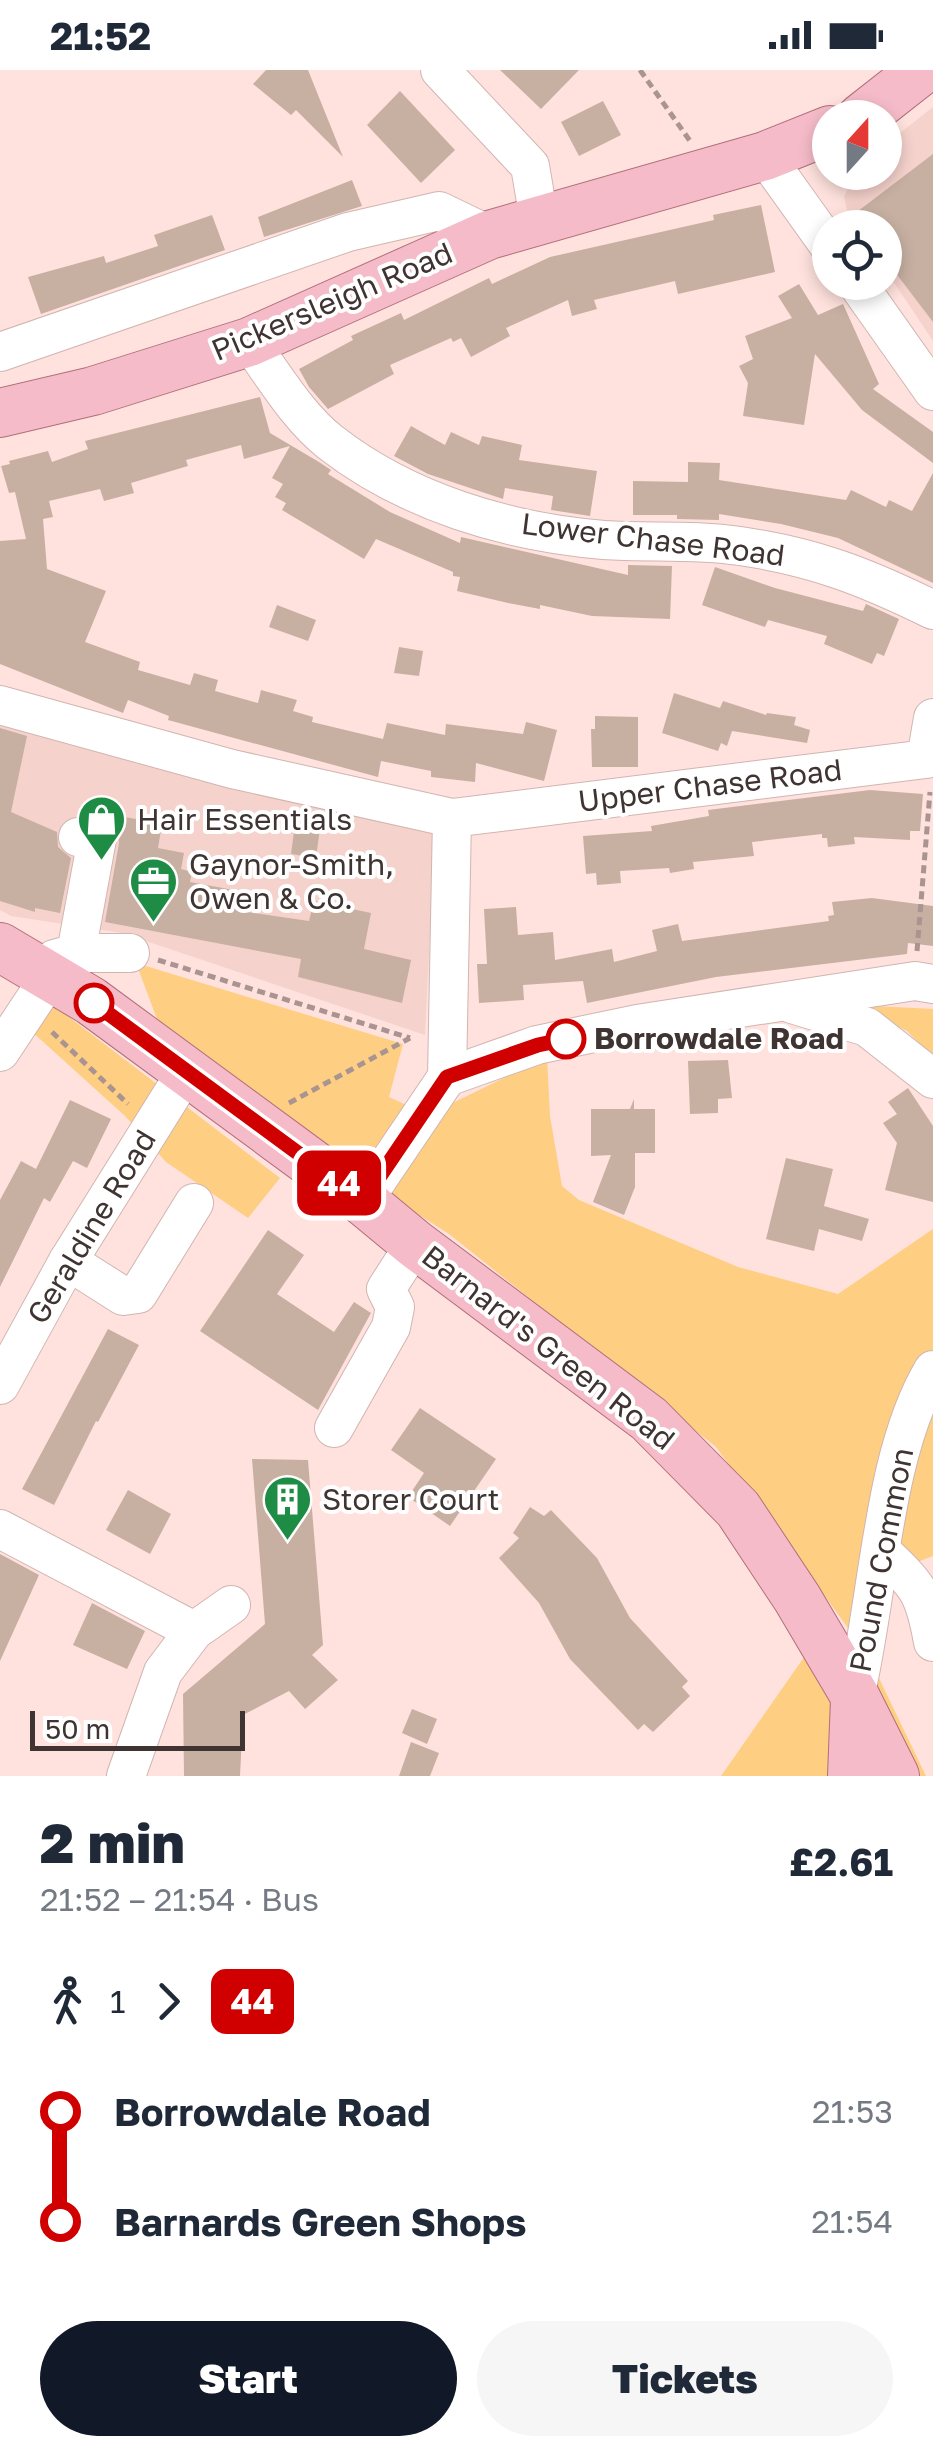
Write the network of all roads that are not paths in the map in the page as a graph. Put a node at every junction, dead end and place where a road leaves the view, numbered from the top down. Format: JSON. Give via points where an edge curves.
{"nodes":[{"id":1,"x":440,"y":70,"type":"edge"},
{"id":2,"x":922,"y":70,"type":"edge"},
{"id":3,"x":884,"y":100,"type":"edge"},
{"id":4,"x":812,"y":137,"type":"edge"},
{"id":5,"x":765,"y":156,"type":"junction"},
{"id":6,"x":539,"y":220,"type":"junction"},
{"id":7,"x":812,"y":222,"type":"edge"},
{"id":8,"x":489,"y":235,"type":"junction"},
{"id":9,"x":869,"y":300,"type":"edge"},
{"id":10,"x":249,"y":342,"type":"junction"},
{"id":11,"x":0,"y":352,"type":"edge"},
{"id":12,"x":933,"y":391,"type":"edge"},
{"id":13,"x":0,"y":413,"type":"edge"},
{"id":14,"x":933,"y":610,"type":"edge"},
{"id":15,"x":0,"y":705,"type":"edge"},
{"id":16,"x":933,"y":718,"type":"edge"},
{"id":17,"x":452,"y":818,"type":"junction"},
{"id":18,"x":78,"y":836,"type":"dead end"},
{"id":19,"x":130,"y":953,"type":"road end"},
{"id":20,"x":38,"y":970,"type":"edge"},
{"id":21,"x":924,"y":982,"type":"edge"},
{"id":22,"x":779,"y":1001,"type":"junction"},
{"id":23,"x":0,"y":1052,"type":"edge"},
{"id":24,"x":186,"y":1072,"type":"junction"},
{"id":25,"x":447,"y":1077,"type":"junction"},
{"id":26,"x":933,"y":1079,"type":"edge"},
{"id":27,"x":363,"y":1201,"type":"junction"},
{"id":28,"x":194,"y":1203,"type":"dead end"},
{"id":29,"x":415,"y":1244,"type":"junction"},
{"id":30,"x":68,"y":1261,"type":"junction"},
{"id":31,"x":933,"y":1370,"type":"edge"},
{"id":32,"x":0,"y":1385,"type":"edge"},
{"id":33,"x":334,"y":1428,"type":"dead end"},
{"id":34,"x":0,"y":1529,"type":"edge"},
{"id":35,"x":881,"y":1551,"type":"junction"},
{"id":36,"x":231,"y":1605,"type":"dead end"},
{"id":37,"x":178,"y":1613,"type":"junction"},
{"id":38,"x":933,"y":1642,"type":"edge"},
{"id":39,"x":856,"y":1696,"type":"junction"},
{"id":40,"x":126,"y":1776,"type":"edge"},
{"id":41,"x":852,"y":1776,"type":"edge"},
{"id":42,"x":895,"y":1776,"type":"edge"}],
"edges":[{"from":1,"to":6,"type":"street","via":[[530,166]]},
{"from":2,"to":3,"type":"main road"},
{"from":4,"to":5,"type":"main road","name":"Pickersleigh Road"},
{"from":5,"to":6,"type":"main road","name":"Pickersleigh Road"},
{"from":5,"to":7,"type":"street"},
{"from":6,"to":8,"type":"main road","name":"Pickersleigh Road"},
{"from":8,"to":10,"type":"main road","name":"Pickersleigh Road"},
{"from":8,"to":11,"type":"street","name":"Pickersleigh Road","via":[[439,211],[348,232]]},
{"from":9,"to":12,"type":"street"},
{"from":10,"to":13,"type":"main road","name":"Pickersleigh Road"},
{"from":10,"to":14,"type":"street","name":"Lower Chase Road","via":[[326,440],[446,507],[532,530],[737,545],[801,557],[864,576]]},
{"from":15,"to":17,"type":"street","name":"Upper Chase Road","via":[[91,747],[232,768]]},
{"from":16,"to":17,"type":"street","name":"Upper Chase Road","via":[[926,759]]},
{"from":17,"to":25,"type":"street"},
{"from":18,"to":20,"type":"street","via":[[97,840]]},
{"from":19,"to":20,"type":"street"},
{"from":20,"to":23,"type":"street"},
{"from":20,"to":24,"type":"main road","name":"Barnard's Green Road"},
{"from":21,"to":22,"type":"street"},
{"from":22,"to":25,"type":"street","via":[[538,1045]]},
{"from":22,"to":26,"type":"street","via":[[867,1027]]},
{"from":24,"to":27,"type":"main road","name":"Barnard's Green Road"},
{"from":24,"to":30,"type":"street","name":"Geraldine Road"},
{"from":25,"to":27,"type":"street"},
{"from":27,"to":29,"type":"main road","name":"Barnard's Green Road"},
{"from":28,"to":30,"type":"street","via":[[138,1294],[123,1296]]},
{"from":29,"to":33,"type":"street","via":[[386,1288],[395,1307],[391,1326]]},
{"from":29,"to":39,"type":"main road","name":"Barnard's Green Road","via":[[649,1419],[738,1509]]},
{"from":30,"to":32,"type":"street","name":"Geraldine Road"},
{"from":31,"to":35,"type":"street","name":"Pound Common","via":[[919,1393],[898,1465]]},
{"from":34,"to":37,"type":"street"},
{"from":35,"to":38,"type":"street","via":[[926,1603]]},
{"from":35,"to":39,"type":"street","name":"Pound Common"},
{"from":36,"to":37,"type":"street"},
{"from":37,"to":40,"type":"street"},
{"from":39,"to":41,"type":"main road"},
{"from":39,"to":42,"type":"main road","name":"Barnard's Green Road"}]}
